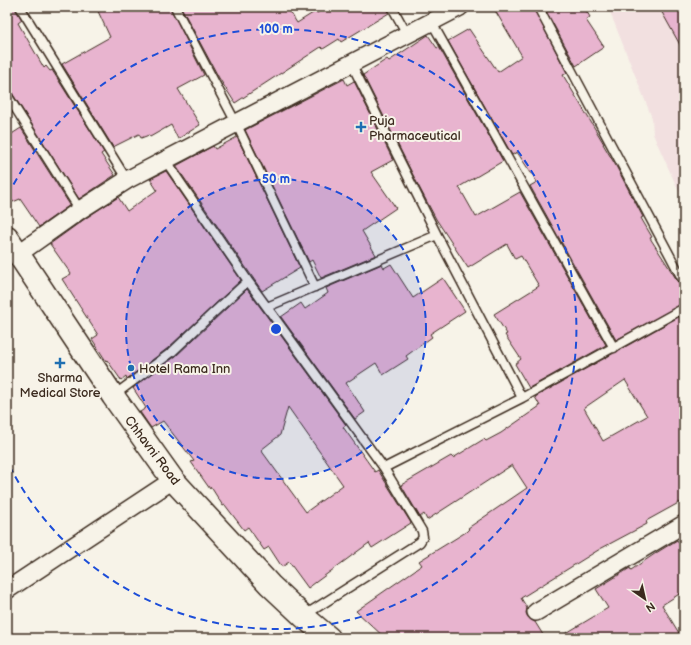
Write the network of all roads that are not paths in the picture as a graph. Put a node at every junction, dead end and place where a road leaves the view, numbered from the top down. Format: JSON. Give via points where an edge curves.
{"nodes":[{"id":1,"x":20,"y":7,"type":"edge"},
{"id":2,"x":175,"y":7,"type":"edge"},
{"id":3,"x":392,"y":7,"type":"edge"},
{"id":4,"x":460,"y":7,"type":"edge"},
{"id":5,"x":538,"y":7,"type":"edge"},
{"id":6,"x":431,"y":21,"type":"junction"},
{"id":7,"x":406,"y":34,"type":"junction"},
{"id":8,"x":351,"y":63,"type":"junction"},
{"id":9,"x":7,"y":95,"type":"edge"},
{"id":10,"x":236,"y":123,"type":"junction"},
{"id":11,"x":165,"y":160,"type":"junction"},
{"id":12,"x":127,"y":180,"type":"junction"},
{"id":13,"x":80,"y":210,"type":"junction"},
{"id":14,"x":437,"y":235,"type":"junction"},
{"id":15,"x":12,"y":246,"type":"edge"},
{"id":16,"x":248,"y":281,"type":"junction"},
{"id":17,"x":684,"y":282,"type":"edge"},
{"id":18,"x":316,"y":286,"type":"junction"},
{"id":19,"x":267,"y":307,"type":"junction"},
{"id":20,"x":684,"y":308,"type":"edge"},
{"id":21,"x":614,"y":348,"type":"junction"},
{"id":22,"x":113,"y":396,"type":"junction"},
{"id":23,"x":522,"y":398,"type":"junction"},
{"id":24,"x":384,"y":468,"type":"junction"},
{"id":25,"x":173,"y":480,"type":"junction"},
{"id":26,"x":684,"y":524,"type":"edge"},
{"id":27,"x":7,"y":590,"type":"edge"},
{"id":28,"x":536,"y":612,"type":"dead end"},
{"id":29,"x":303,"y":616,"type":"junction"},
{"id":30,"x":329,"y":638,"type":"edge"}],
"edges":[{"from":1,"to":12,"type":"lane"},
{"from":2,"to":10,"type":"lane"},
{"from":3,"to":7,"type":"lane"},
{"from":4,"to":6,"type":"street"},
{"from":5,"to":17,"type":"lane"},
{"from":6,"to":7,"type":"street"},
{"from":6,"to":21,"type":"lane"},
{"from":7,"to":8,"type":"street"},
{"from":8,"to":10,"type":"street"},
{"from":8,"to":14,"type":"lane"},
{"from":9,"to":13,"type":"lane"},
{"from":10,"to":11,"type":"street"},
{"from":10,"to":18,"type":"lane"},
{"from":11,"to":12,"type":"street"},
{"from":11,"to":16,"type":"lane"},
{"from":12,"to":13,"type":"street"},
{"from":13,"to":15,"type":"street"},
{"from":14,"to":18,"type":"lane"},
{"from":14,"to":23,"type":"lane"},
{"from":15,"to":22,"type":"main road","name":"Chhavni Road"},
{"from":16,"to":19,"type":"lane"},
{"from":16,"to":22,"type":"lane","via":[[172,352]]},
{"from":18,"to":19,"type":"lane"},
{"from":19,"to":24,"type":"lane"},
{"from":20,"to":21,"type":"lane"},
{"from":21,"to":23,"type":"lane"},
{"from":22,"to":25,"type":"main road","name":"Chhavni Road"},
{"from":23,"to":24,"type":"lane"},
{"from":24,"to":29,"type":"lane","via":[[422,531],[420,542]]},
{"from":25,"to":27,"type":"street"},
{"from":25,"to":29,"type":"main road","name":"Chhavni Road","via":[[270,585]]},
{"from":26,"to":28,"type":"street"},
{"from":29,"to":30,"type":"main road","name":"Chhavni Road"}]}
